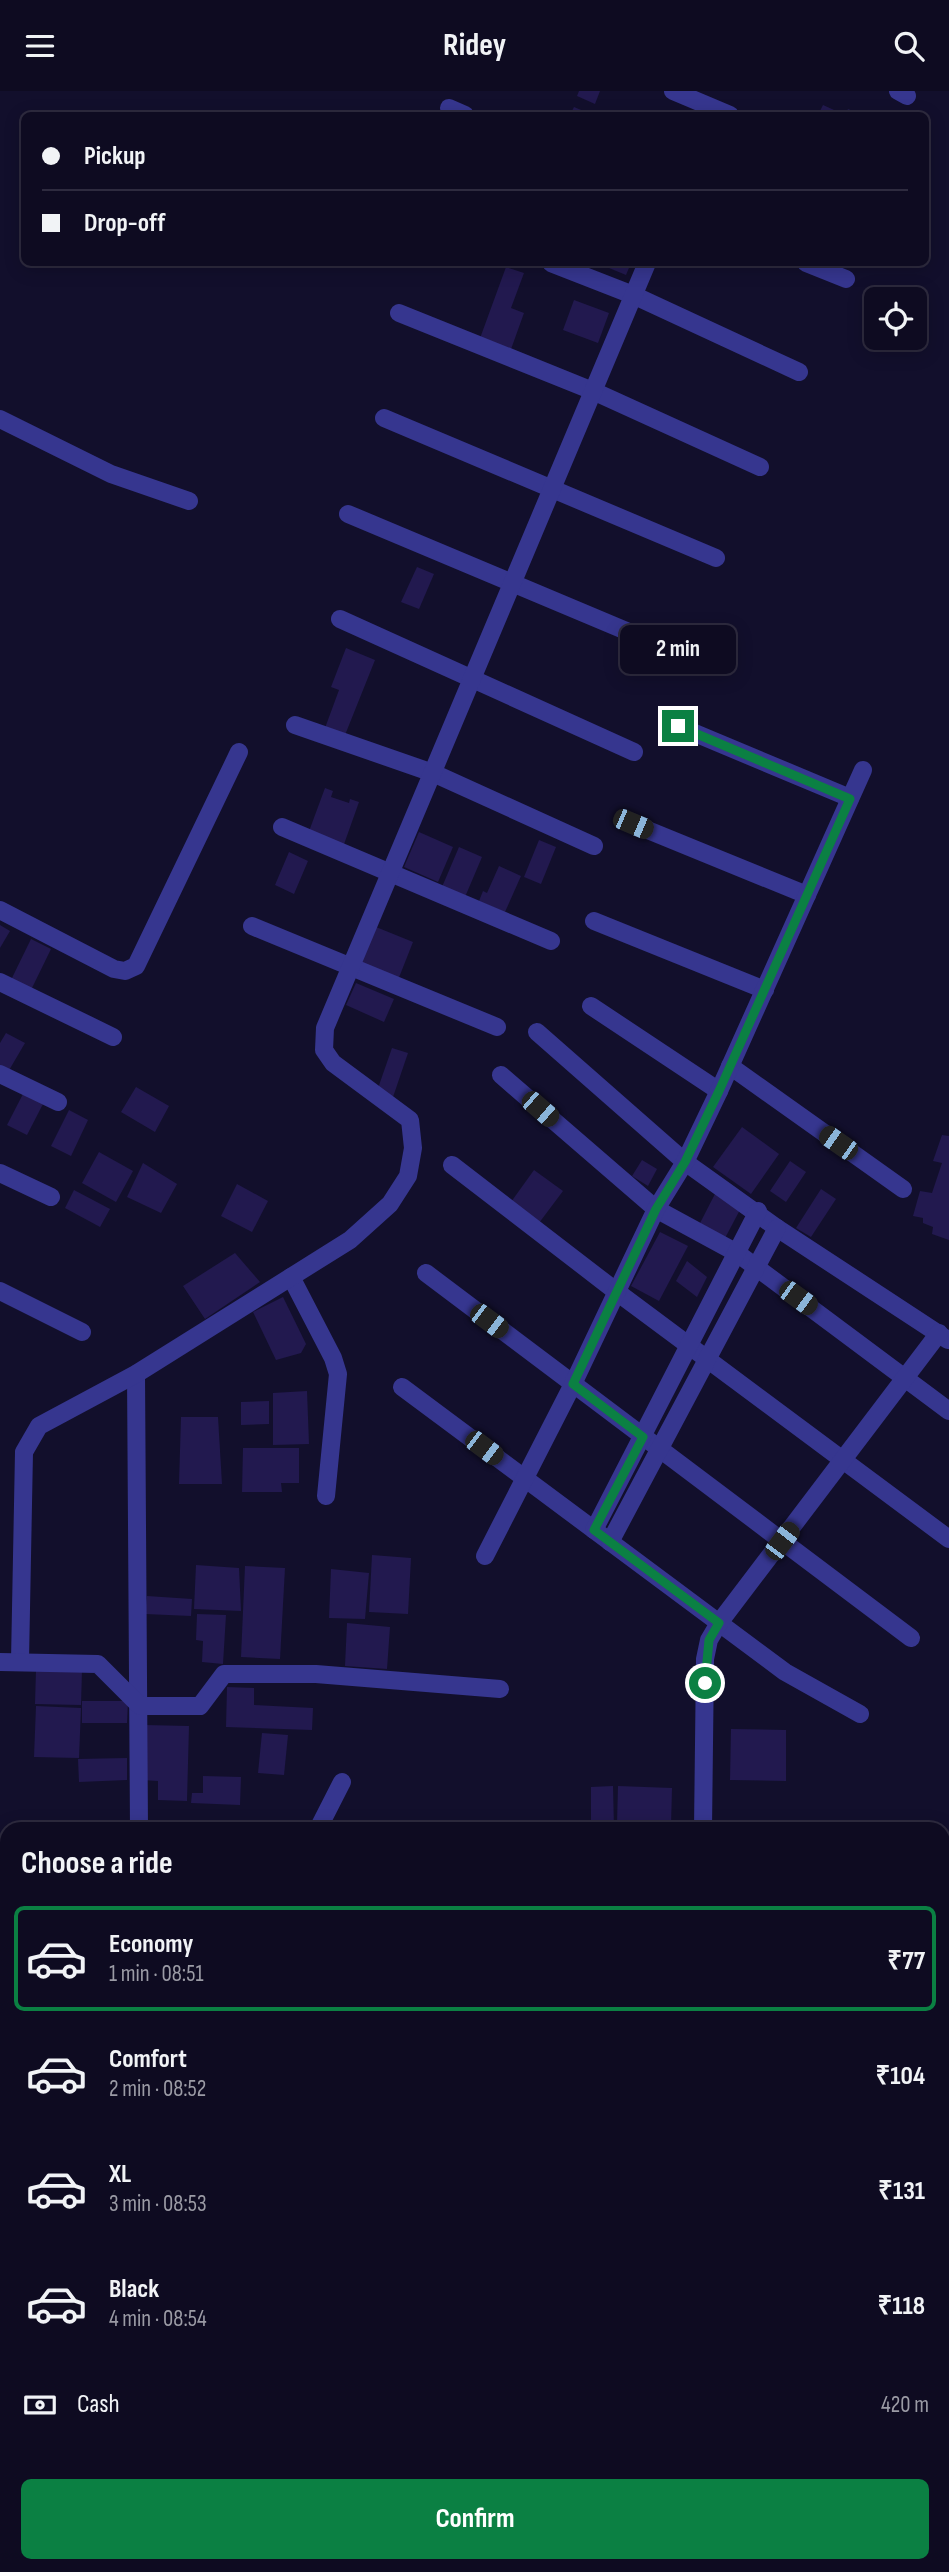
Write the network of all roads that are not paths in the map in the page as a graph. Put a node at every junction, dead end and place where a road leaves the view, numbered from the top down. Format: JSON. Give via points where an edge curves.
{"nodes":[{"id":1,"x":673,"y":91,"type":"edge"},
{"id":2,"x":713,"y":105,"type":"edge"},
{"id":3,"x":559,"y":266,"type":"edge"},
{"id":4,"x":646,"y":266,"type":"edge"},
{"id":5,"x":814,"y":266,"type":"edge"},
{"id":6,"x":846,"y":279,"type":"dead end"},
{"id":7,"x":633,"y":295,"type":"junction"},
{"id":8,"x":399,"y":313,"type":"dead end"},
{"id":9,"x":799,"y":372,"type":"dead end"},
{"id":10,"x":593,"y":391,"type":"junction"},
{"id":11,"x":384,"y":418,"type":"dead end"},
{"id":12,"x":0,"y":419,"type":"edge"},
{"id":13,"x":760,"y":467,"type":"dead end"},
{"id":14,"x":553,"y":487,"type":"junction"},
{"id":15,"x":189,"y":501,"type":"dead end"},
{"id":16,"x":348,"y":514,"type":"dead end"},
{"id":17,"x":716,"y":558,"type":"dead end"},
{"id":18,"x":513,"y":582,"type":"junction"},
{"id":19,"x":340,"y":619,"type":"dead end"},
{"id":20,"x":674,"y":651,"type":"dead end"},
{"id":21,"x":472,"y":679,"type":"junction"},
{"id":22,"x":295,"y":725,"type":"dead end"},
{"id":23,"x":678,"y":726,"type":"dead end"},
{"id":24,"x":239,"y":752,"type":"dead end"},
{"id":25,"x":634,"y":752,"type":"dead end"},
{"id":26,"x":863,"y":770,"type":"dead end"},
{"id":27,"x":433,"y":773,"type":"junction"},
{"id":28,"x":850,"y":799,"type":"junction"},
{"id":29,"x":633,"y":824,"type":"dead end"},
{"id":30,"x":282,"y":827,"type":"dead end"},
{"id":31,"x":594,"y":846,"type":"dead end"},
{"id":32,"x":390,"y":873,"type":"junction"},
{"id":33,"x":807,"y":895,"type":"junction"},
{"id":34,"x":0,"y":910,"type":"edge"},
{"id":35,"x":594,"y":921,"type":"dead end"},
{"id":36,"x":252,"y":926,"type":"dead end"},
{"id":37,"x":551,"y":941,"type":"dead end"},
{"id":38,"x":351,"y":967,"type":"junction"},
{"id":39,"x":0,"y":982,"type":"edge"},
{"id":40,"x":765,"y":990,"type":"junction"},
{"id":41,"x":591,"y":1006,"type":"dead end"},
{"id":42,"x":497,"y":1027,"type":"dead end"},
{"id":43,"x":537,"y":1032,"type":"dead end"},
{"id":44,"x":113,"y":1037,"type":"dead end"},
{"id":45,"x":730,"y":1066,"type":"junction"},
{"id":46,"x":0,"y":1074,"type":"edge"},
{"id":47,"x":501,"y":1075,"type":"dead end"},
{"id":48,"x":719,"y":1091,"type":"junction"},
{"id":49,"x":58,"y":1102,"type":"dead end"},
{"id":50,"x":685,"y":1162,"type":"junction"},
{"id":51,"x":452,"y":1165,"type":"dead end"},
{"id":52,"x":0,"y":1173,"type":"edge"},
{"id":53,"x":903,"y":1189,"type":"dead end"},
{"id":54,"x":51,"y":1197,"type":"dead end"},
{"id":55,"x":656,"y":1209,"type":"junction"},
{"id":56,"x":758,"y":1211,"type":"junction"},
{"id":57,"x":777,"y":1228,"type":"junction"},
{"id":58,"x":737,"y":1253,"type":"junction"},
{"id":59,"x":755,"y":1266,"type":"junction"},
{"id":60,"x":426,"y":1273,"type":"dead end"},
{"id":61,"x":291,"y":1277,"type":"junction"},
{"id":62,"x":0,"y":1291,"type":"edge"},
{"id":63,"x":617,"y":1292,"type":"junction"},
{"id":64,"x":82,"y":1332,"type":"dead end"},
{"id":65,"x":944,"y":1337,"type":"edge"},
{"id":66,"x":690,"y":1344,"type":"junction"},
{"id":67,"x":707,"y":1357,"type":"junction"},
{"id":68,"x":136,"y":1374,"type":"junction"},
{"id":69,"x":905,"y":1378,"type":"junction"},
{"id":70,"x":573,"y":1384,"type":"junction"},
{"id":71,"x":402,"y":1387,"type":"dead end"},
{"id":72,"x":949,"y":1411,"type":"edge"},
{"id":73,"x":643,"y":1437,"type":"junction"},
{"id":74,"x":659,"y":1449,"type":"junction"},
{"id":75,"x":843,"y":1459,"type":"junction"},
{"id":76,"x":525,"y":1478,"type":"junction"},
{"id":77,"x":326,"y":1496,"type":"dead end"},
{"id":78,"x":594,"y":1530,"type":"junction"},
{"id":79,"x":949,"y":1539,"type":"edge"},
{"id":80,"x":782,"y":1541,"type":"junction"},
{"id":81,"x":610,"y":1542,"type":"junction"},
{"id":82,"x":485,"y":1556,"type":"dead end"},
{"id":83,"x":719,"y":1623,"type":"junction"},
{"id":84,"x":911,"y":1638,"type":"dead end"},
{"id":85,"x":20,"y":1661,"type":"junction"},
{"id":86,"x":0,"y":1662,"type":"edge"},
{"id":87,"x":500,"y":1689,"type":"dead end"},
{"id":88,"x":140,"y":1706,"type":"junction"},
{"id":89,"x":860,"y":1714,"type":"dead end"},
{"id":90,"x":342,"y":1781,"type":"dead end"},
{"id":91,"x":139,"y":1822,"type":"edge"},
{"id":92,"x":322,"y":1822,"type":"edge"},
{"id":93,"x":703,"y":1822,"type":"edge"}],
"edges":[{"from":1,"to":2,"type":"street"},
{"from":3,"to":7,"type":"street"},
{"from":4,"to":7,"type":"street"},
{"from":5,"to":6,"type":"street"},
{"from":7,"to":9,"type":"street"},
{"from":7,"to":10,"type":"street"},
{"from":8,"to":10,"type":"street"},
{"from":10,"to":13,"type":"street"},
{"from":10,"to":14,"type":"street"},
{"from":11,"to":14,"type":"street"},
{"from":12,"to":15,"type":"street","via":[[111,474]]},
{"from":14,"to":17,"type":"street"},
{"from":14,"to":18,"type":"street"},
{"from":16,"to":18,"type":"street"},
{"from":18,"to":20,"type":"street"},
{"from":18,"to":21,"type":"street"},
{"from":19,"to":21,"type":"street"},
{"from":21,"to":25,"type":"street"},
{"from":21,"to":27,"type":"street"},
{"from":22,"to":27,"type":"street"},
{"from":23,"to":28,"type":"street"},
{"from":24,"to":34,"type":"street","via":[[136,966],[114,969]]},
{"from":26,"to":28,"type":"street"},
{"from":27,"to":31,"type":"street"},
{"from":27,"to":32,"type":"street"},
{"from":28,"to":33,"type":"street"},
{"from":29,"to":33,"type":"street"},
{"from":30,"to":32,"type":"street"},
{"from":32,"to":37,"type":"street"},
{"from":32,"to":38,"type":"street"},
{"from":33,"to":40,"type":"street"},
{"from":35,"to":40,"type":"street"},
{"from":36,"to":38,"type":"street"},
{"from":38,"to":42,"type":"street"},
{"from":38,"to":61,"type":"street","via":[[325,1028],[324,1050],[333,1063],[410,1120],[414,1148],[408,1176],[390,1204],[350,1240]]},
{"from":39,"to":44,"type":"street"},
{"from":40,"to":45,"type":"street"},
{"from":41,"to":48,"type":"street"},
{"from":43,"to":50,"type":"street"},
{"from":45,"to":48,"type":"street"},
{"from":45,"to":53,"type":"street"},
{"from":46,"to":49,"type":"street"},
{"from":47,"to":55,"type":"street"},
{"from":48,"to":50,"type":"street"},
{"from":50,"to":55,"type":"street"},
{"from":50,"to":56,"type":"street"},
{"from":51,"to":63,"type":"street"},
{"from":52,"to":54,"type":"street"},
{"from":55,"to":58,"type":"street"},
{"from":55,"to":63,"type":"street"},
{"from":56,"to":57,"type":"street"},
{"from":56,"to":58,"type":"street"},
{"from":57,"to":59,"type":"street"},
{"from":57,"to":65,"type":"street"},
{"from":58,"to":59,"type":"street"},
{"from":58,"to":66,"type":"street"},
{"from":59,"to":67,"type":"street"},
{"from":59,"to":69,"type":"street"},
{"from":60,"to":70,"type":"street"},
{"from":61,"to":68,"type":"street"},
{"from":61,"to":77,"type":"street","via":[[338,1374]]},
{"from":62,"to":64,"type":"street"},
{"from":63,"to":66,"type":"street"},
{"from":63,"to":70,"type":"street"},
{"from":65,"to":69,"type":"street"},
{"from":66,"to":67,"type":"street"},
{"from":66,"to":73,"type":"street"},
{"from":67,"to":74,"type":"street"},
{"from":67,"to":75,"type":"street"},
{"from":68,"to":85,"type":"street","via":[[39,1426],[24,1452]]},
{"from":68,"to":88,"type":"street"},
{"from":69,"to":72,"type":"street"},
{"from":69,"to":75,"type":"street"},
{"from":70,"to":73,"type":"street"},
{"from":70,"to":76,"type":"street"},
{"from":71,"to":76,"type":"street"},
{"from":73,"to":74,"type":"street"},
{"from":73,"to":78,"type":"street"},
{"from":74,"to":80,"type":"street"},
{"from":74,"to":81,"type":"street"},
{"from":75,"to":79,"type":"street"},
{"from":75,"to":80,"type":"street"},
{"from":76,"to":78,"type":"street"},
{"from":76,"to":82,"type":"street"},
{"from":78,"to":81,"type":"street"},
{"from":80,"to":83,"type":"street"},
{"from":80,"to":84,"type":"street"},
{"from":81,"to":83,"type":"street"},
{"from":83,"to":89,"type":"street","via":[[807,1687]]},
{"from":83,"to":93,"type":"street","via":[[705,1659]]},
{"from":85,"to":86,"type":"street"},
{"from":85,"to":88,"type":"street","via":[[98,1664]]},
{"from":87,"to":88,"type":"street","via":[[316,1674],[224,1674],[200,1706]]},
{"from":88,"to":91,"type":"street"},
{"from":90,"to":92,"type":"street"}]}
